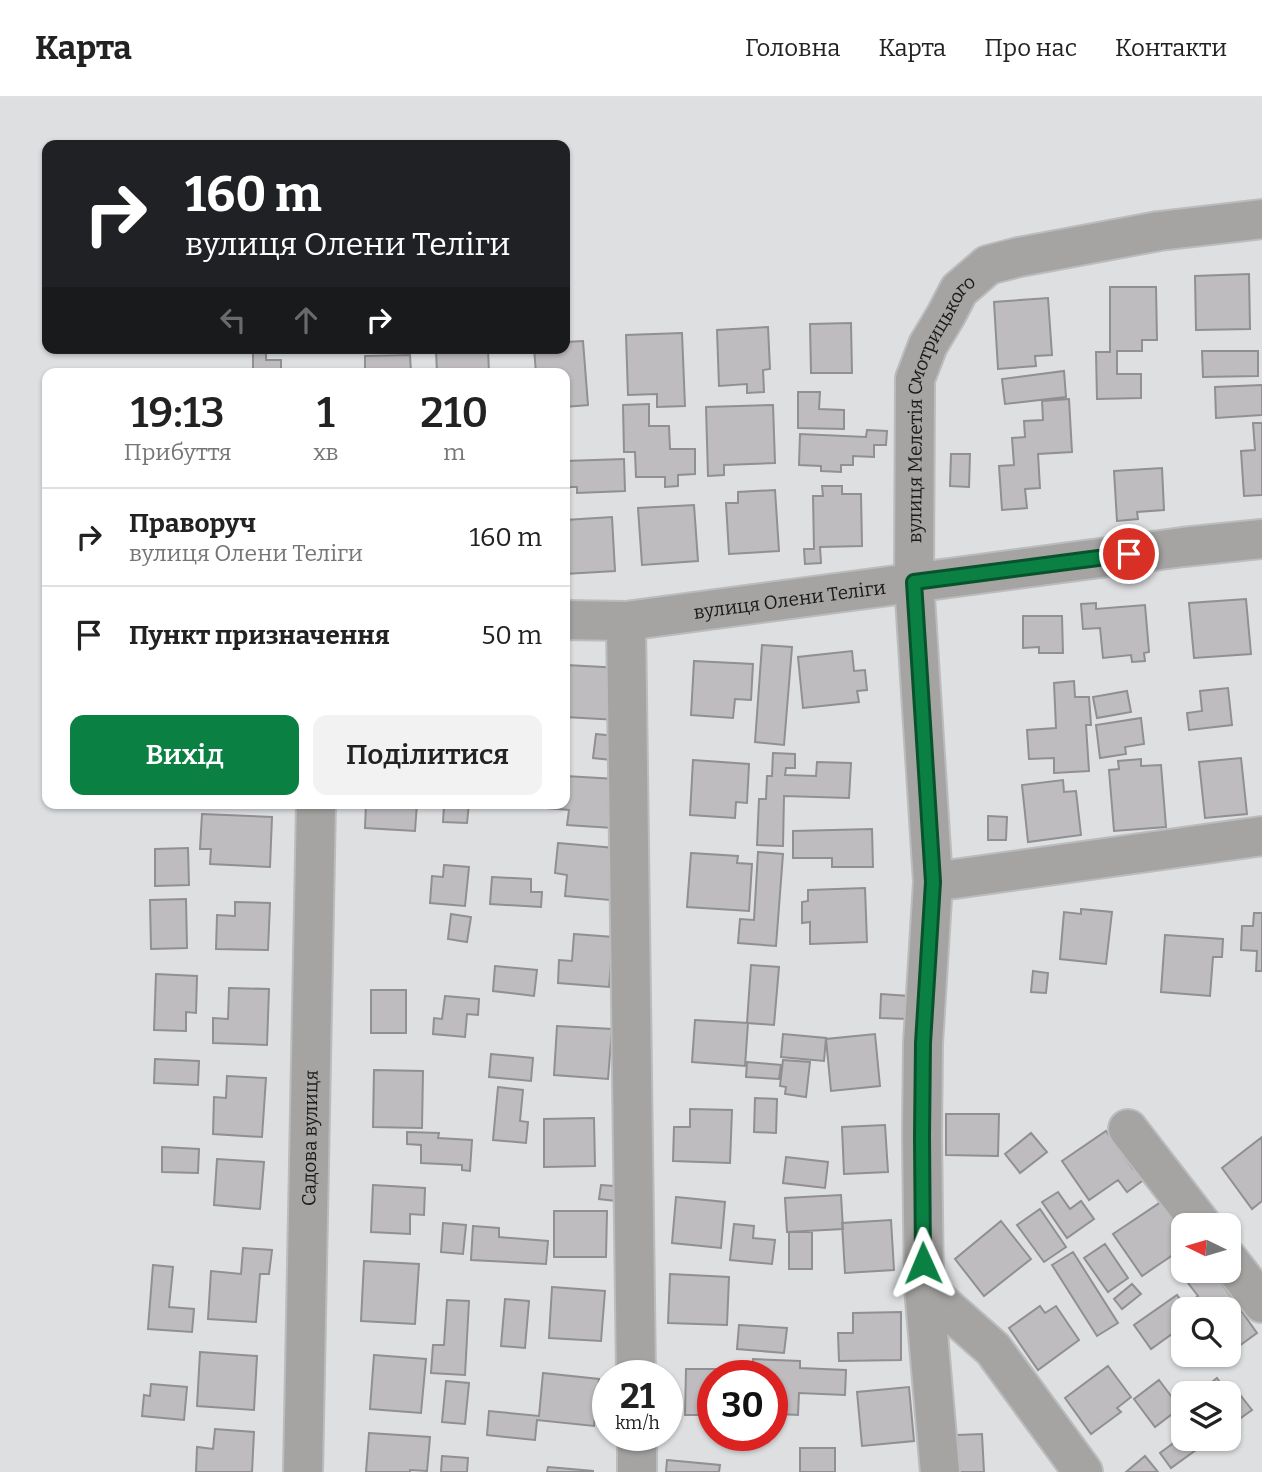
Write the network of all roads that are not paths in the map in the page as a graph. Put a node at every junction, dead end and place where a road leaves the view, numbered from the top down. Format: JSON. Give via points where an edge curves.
{"nodes":[{"id":1,"x":1262,"y":219,"type":"edge"},
{"id":2,"x":1262,"y":539,"type":"edge"},
{"id":3,"x":914,"y":582,"type":"junction"},
{"id":4,"x":570,"y":621,"type":"edge"},
{"id":5,"x":626,"y":621,"type":"junction"},
{"id":6,"x":316,"y":809,"type":"edge"},
{"id":7,"x":1262,"y":836,"type":"edge"},
{"id":8,"x":933,"y":882,"type":"junction"},
{"id":9,"x":1128,"y":1129,"type":"dead end"},
{"id":10,"x":1193,"y":1213,"type":"edge"},
{"id":11,"x":1241,"y":1276,"type":"edge"},
{"id":12,"x":923,"y":1288,"type":"junction"},
{"id":13,"x":1262,"y":1303,"type":"edge"},
{"id":14,"x":636,"y":1360,"type":"edge"},
{"id":15,"x":637,"y":1451,"type":"edge"},
{"id":16,"x":303,"y":1472,"type":"edge"},
{"id":17,"x":637,"y":1472,"type":"edge"},
{"id":18,"x":940,"y":1472,"type":"edge"},
{"id":19,"x":1083,"y":1472,"type":"edge"}],
"edges":[{"from":1,"to":3,"type":"street","name":"вулиця Мелетія Смотрицького","via":[[1159,231],[1019,257],[988,265],[959,290],[915,379]]},
{"from":2,"to":3,"type":"street","name":"вулиця Олени Теліги"},
{"from":3,"to":5,"type":"street","name":"вулиця Олени Теліги"},
{"from":3,"to":8,"type":"street","name":"вулиця Мелетія Смотрицького"},
{"from":4,"to":5,"type":"street","name":"вулиця Олени Теліги"},
{"from":5,"to":14,"type":"street"},
{"from":6,"to":16,"type":"street","name":"Садова вулиця"},
{"from":7,"to":8,"type":"street"},
{"from":8,"to":12,"type":"street","name":"вулиця Мелетія Смотрицького","via":[[923,1056]]},
{"from":9,"to":10,"type":"street"},
{"from":11,"to":13,"type":"street"},
{"from":12,"to":18,"type":"street","name":"вулиця Мелетія Смотрицького"},
{"from":12,"to":19,"type":"street","via":[[993,1349]]},
{"from":15,"to":17,"type":"street"}]}
